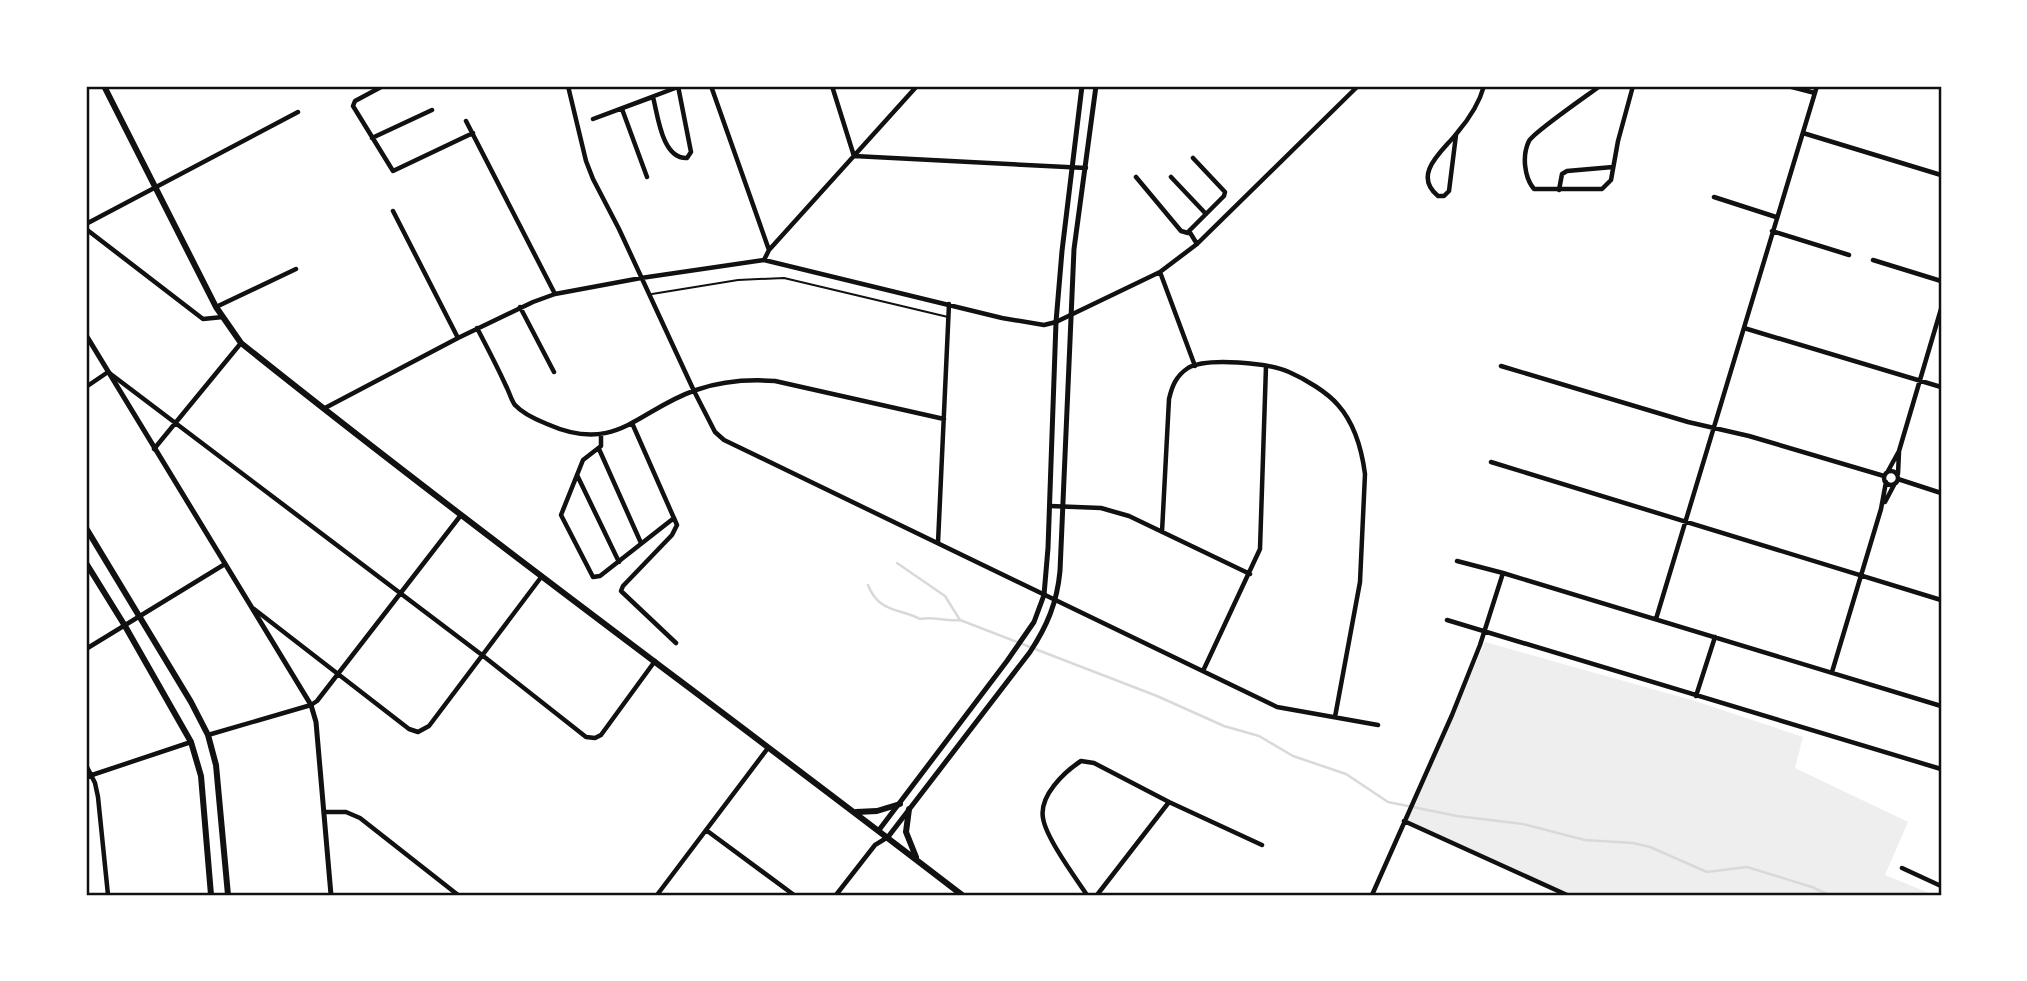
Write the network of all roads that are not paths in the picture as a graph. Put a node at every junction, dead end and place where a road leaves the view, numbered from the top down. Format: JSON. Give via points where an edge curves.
{"nodes":[{"id":1,"x":104,"y":86,"type":"edge"},
{"id":2,"x":383,"y":86,"type":"edge"},
{"id":3,"x":568,"y":86,"type":"edge"},
{"id":4,"x":678,"y":86,"type":"edge"},
{"id":5,"x":711,"y":86,"type":"edge"},
{"id":6,"x":832,"y":86,"type":"edge"},
{"id":7,"x":917,"y":86,"type":"edge"},
{"id":8,"x":1082,"y":86,"type":"edge"},
{"id":9,"x":1096,"y":86,"type":"edge"},
{"id":10,"x":1358,"y":86,"type":"edge"},
{"id":11,"x":1484,"y":86,"type":"edge"},
{"id":12,"x":1600,"y":86,"type":"edge"},
{"id":13,"x":1633,"y":86,"type":"edge"},
{"id":14,"x":1788,"y":86,"type":"edge"},
{"id":15,"x":1817,"y":86,"type":"edge"},
{"id":16,"x":1815,"y":93,"type":"junction"},
{"id":17,"x":653,"y":97,"type":"junction"},
{"id":18,"x":622,"y":108,"type":"junction"},
{"id":19,"x":432,"y":110,"type":"dead end"},
{"id":20,"x":298,"y":112,"type":"dead end"},
{"id":21,"x":467,"y":121,"type":"dead end"},
{"id":22,"x":472,"y":133,"type":"junction"},
{"id":23,"x":1803,"y":133,"type":"junction"},
{"id":24,"x":1456,"y":135,"type":"junction"},
{"id":25,"x":372,"y":138,"type":"junction"},
{"id":26,"x":854,"y":156,"type":"junction"},
{"id":27,"x":1193,"y":158,"type":"dead end"},
{"id":28,"x":1072,"y":167,"type":"junction"},
{"id":29,"x":1614,"y":167,"type":"junction"},
{"id":30,"x":1086,"y":168,"type":"junction"},
{"id":31,"x":1941,"y":175,"type":"edge"},
{"id":32,"x":647,"y":177,"type":"dead end"},
{"id":33,"x":1136,"y":177,"type":"dead end"},
{"id":34,"x":1171,"y":177,"type":"dead end"},
{"id":35,"x":156,"y":188,"type":"junction"},
{"id":36,"x":1559,"y":190,"type":"junction"},
{"id":37,"x":1714,"y":197,"type":"dead end"},
{"id":38,"x":393,"y":211,"type":"dead end"},
{"id":39,"x":1206,"y":214,"type":"junction"},
{"id":40,"x":1776,"y":217,"type":"junction"},
{"id":41,"x":86,"y":226,"type":"edge"},
{"id":42,"x":1772,"y":231,"type":"junction"},
{"id":43,"x":1188,"y":233,"type":"junction"},
{"id":44,"x":1197,"y":244,"type":"junction"},
{"id":45,"x":769,"y":250,"type":"junction"},
{"id":46,"x":1849,"y":255,"type":"dead end"},
{"id":47,"x":764,"y":260,"type":"junction"},
{"id":48,"x":1873,"y":260,"type":"dead end"},
{"id":49,"x":296,"y":269,"type":"dead end"},
{"id":50,"x":1160,"y":272,"type":"junction"},
{"id":51,"x":641,"y":278,"type":"junction"},
{"id":52,"x":1941,"y":281,"type":"edge"},
{"id":53,"x":555,"y":295,"type":"junction"},
{"id":54,"x":647,"y":295,"type":"junction"},
{"id":55,"x":949,"y":304,"type":"junction"},
{"id":56,"x":216,"y":307,"type":"junction"},
{"id":57,"x":520,"y":307,"type":"junction"},
{"id":58,"x":1941,"y":311,"type":"edge"},
{"id":59,"x":1071,"y":314,"type":"junction"},
{"id":60,"x":223,"y":317,"type":"junction"},
{"id":61,"x":948,"y":317,"type":"junction"},
{"id":62,"x":1056,"y":322,"type":"junction"},
{"id":63,"x":477,"y":328,"type":"junction"},
{"id":64,"x":1744,"y":328,"type":"junction"},
{"id":65,"x":86,"y":335,"type":"edge"},
{"id":66,"x":458,"y":338,"type":"junction"},
{"id":67,"x":239,"y":341,"type":"junction"},
{"id":68,"x":1195,"y":366,"type":"junction"},
{"id":69,"x":1266,"y":366,"type":"junction"},
{"id":70,"x":1501,"y":366,"type":"dead end"},
{"id":71,"x":554,"y":372,"type":"dead end"},
{"id":72,"x":108,"y":373,"type":"junction"},
{"id":73,"x":1921,"y":380,"type":"junction"},
{"id":74,"x":86,"y":387,"type":"edge"},
{"id":75,"x":1941,"y":387,"type":"edge"},
{"id":76,"x":694,"y":391,"type":"junction"},
{"id":77,"x":325,"y":408,"type":"junction"},
{"id":78,"x":944,"y":419,"type":"junction"},
{"id":79,"x":632,"y":423,"type":"junction"},
{"id":80,"x":173,"y":424,"type":"junction"},
{"id":81,"x":1714,"y":428,"type":"junction"},
{"id":82,"x":601,"y":434,"type":"junction"},
{"id":83,"x":154,"y":449,"type":"junction"},
{"id":84,"x":598,"y":449,"type":"junction"},
{"id":85,"x":1899,"y":451,"type":"junction"},
{"id":86,"x":1491,"y":462,"type":"dead end"},
{"id":87,"x":577,"y":475,"type":"junction"},
{"id":88,"x":1886,"y":477,"type":"junction"},
{"id":89,"x":1897,"y":479,"type":"junction"},
{"id":90,"x":1941,"y":493,"type":"edge"},
{"id":91,"x":1050,"y":506,"type":"junction"},
{"id":92,"x":1062,"y":506,"type":"junction"},
{"id":93,"x":1881,"y":509,"type":"junction"},
{"id":94,"x":461,"y":515,"type":"junction"},
{"id":95,"x":674,"y":518,"type":"junction"},
{"id":96,"x":1686,"y":522,"type":"junction"},
{"id":97,"x":86,"y":528,"type":"edge"},
{"id":98,"x":1162,"y":532,"type":"junction"},
{"id":99,"x":641,"y":543,"type":"junction"},
{"id":100,"x":938,"y":543,"type":"junction"},
{"id":101,"x":1457,"y":561,"type":"dead end"},
{"id":102,"x":619,"y":562,"type":"junction"},
{"id":103,"x":86,"y":563,"type":"edge"},
{"id":104,"x":225,"y":564,"type":"junction"},
{"id":105,"x":1503,"y":573,"type":"junction"},
{"id":106,"x":1250,"y":574,"type":"junction"},
{"id":107,"x":541,"y":576,"type":"junction"},
{"id":108,"x":1862,"y":576,"type":"junction"},
{"id":109,"x":401,"y":594,"type":"junction"},
{"id":110,"x":1044,"y":595,"type":"junction"},
{"id":111,"x":1941,"y":600,"type":"edge"},
{"id":112,"x":1056,"y":601,"type":"junction"},
{"id":113,"x":252,"y":607,"type":"junction"},
{"id":114,"x":139,"y":616,"type":"junction"},
{"id":115,"x":1656,"y":619,"type":"junction"},
{"id":116,"x":1447,"y":620,"type":"dead end"},
{"id":117,"x":125,"y":625,"type":"junction"},
{"id":118,"x":1484,"y":632,"type":"junction"},
{"id":119,"x":1715,"y":637,"type":"junction"},
{"id":120,"x":676,"y":643,"type":"dead end"},
{"id":121,"x":86,"y":649,"type":"edge"},
{"id":122,"x":482,"y":655,"type":"junction"},
{"id":123,"x":655,"y":661,"type":"junction"},
{"id":124,"x":1203,"y":671,"type":"junction"},
{"id":125,"x":1832,"y":672,"type":"junction"},
{"id":126,"x":339,"y":676,"type":"junction"},
{"id":127,"x":1696,"y":696,"type":"junction"},
{"id":128,"x":311,"y":705,"type":"junction"},
{"id":129,"x":1941,"y":706,"type":"edge"},
{"id":130,"x":1335,"y":717,"type":"junction"},
{"id":131,"x":1378,"y":725,"type":"dead end"},
{"id":132,"x":208,"y":735,"type":"junction"},
{"id":133,"x":191,"y":742,"type":"junction"},
{"id":134,"x":768,"y":748,"type":"junction"},
{"id":135,"x":86,"y":765,"type":"edge"},
{"id":136,"x":1941,"y":769,"type":"edge"},
{"id":137,"x":89,"y":776,"type":"edge"},
{"id":138,"x":1168,"y":802,"type":"junction"},
{"id":139,"x":900,"y":804,"type":"junction"},
{"id":140,"x":909,"y":809,"type":"junction"},
{"id":141,"x":324,"y":811,"type":"junction"},
{"id":142,"x":854,"y":812,"type":"junction"},
{"id":143,"x":1404,"y":821,"type":"junction"},
{"id":144,"x":706,"y":830,"type":"junction"},
{"id":145,"x":879,"y":830,"type":"junction"},
{"id":146,"x":888,"y":837,"type":"junction"},
{"id":147,"x":875,"y":845,"type":"junction"},
{"id":148,"x":1262,"y":845,"type":"dead end"},
{"id":149,"x":919,"y":862,"type":"junction"},
{"id":150,"x":1902,"y":868,"type":"dead end"},
{"id":151,"x":1941,"y":886,"type":"edge"},
{"id":152,"x":108,"y":895,"type":"edge"},
{"id":153,"x":211,"y":895,"type":"edge"},
{"id":154,"x":228,"y":895,"type":"edge"},
{"id":155,"x":331,"y":895,"type":"edge"},
{"id":156,"x":458,"y":895,"type":"edge"},
{"id":157,"x":657,"y":895,"type":"edge"},
{"id":158,"x":794,"y":895,"type":"edge"},
{"id":159,"x":836,"y":895,"type":"edge"},
{"id":160,"x":962,"y":895,"type":"edge"},
{"id":161,"x":1087,"y":895,"type":"edge"},
{"id":162,"x":1097,"y":895,"type":"edge"},
{"id":163,"x":1372,"y":895,"type":"edge"},
{"id":164,"x":1567,"y":895,"type":"edge"}],
"edges":[{"from":1,"to":35,"type":"main road"},
{"from":2,"to":25,"type":"street","via":[[352,104]]},
{"from":3,"to":51,"type":"street","via":[[586,161]]},
{"from":4,"to":17,"type":"street"},
{"from":4,"to":17,"type":"street","via":[[691,152],[687,158],[678,157],[670,148]]},
{"from":5,"to":45,"type":"street"},
{"from":6,"to":26,"type":"street"},
{"from":7,"to":26,"type":"street"},
{"from":8,"to":28,"type":"street"},
{"from":9,"to":30,"type":"street"},
{"from":10,"to":44,"type":"street"},
{"from":11,"to":24,"type":"street"},
{"from":12,"to":36,"type":"street","via":[[1530,139],[1525,158],[1530,183],[1534,189]]},
{"from":13,"to":29,"type":"street"},
{"from":14,"to":16,"type":"street"},
{"from":15,"to":16,"type":"street"},
{"from":16,"to":23,"type":"street"},
{"from":17,"to":18,"type":"street"},
{"from":17,"to":18,"type":"street","via":[[593,120]]},
{"from":18,"to":32,"type":"street"},
{"from":19,"to":25,"type":"street"},
{"from":20,"to":35,"type":"street"},
{"from":21,"to":22,"type":"street"},
{"from":22,"to":25,"type":"street","via":[[395,171]]},
{"from":22,"to":53,"type":"street"},
{"from":23,"to":31,"type":"street"},
{"from":23,"to":40,"type":"street"},
{"from":24,"to":24,"type":"street","via":[[1450,188],[1438,197],[1431,187],[1431,163]]},
{"from":26,"to":28,"type":"street"},
{"from":26,"to":45,"type":"street"},
{"from":27,"to":39,"type":"street","via":[[1225,192]]},
{"from":28,"to":30,"type":"street"},
{"from":28,"to":62,"type":"street"},
{"from":29,"to":36,"type":"street","via":[[1611,180],[1602,189]]},
{"from":29,"to":36,"type":"street","via":[[1567,171]]},
{"from":30,"to":59,"type":"street","via":[[1074,250]]},
{"from":33,"to":43,"type":"street","via":[[1181,231]]},
{"from":34,"to":39,"type":"street"},
{"from":35,"to":41,"type":"street"},
{"from":35,"to":56,"type":"main road"},
{"from":37,"to":40,"type":"street"},
{"from":38,"to":66,"type":"street"},
{"from":39,"to":43,"type":"street"},
{"from":40,"to":42,"type":"street"},
{"from":41,"to":60,"type":"street","via":[[203,319]]},
{"from":42,"to":46,"type":"street"},
{"from":42,"to":64,"type":"street"},
{"from":43,"to":44,"type":"street"},
{"from":44,"to":50,"type":"street"},
{"from":45,"to":47,"type":"street"},
{"from":47,"to":51,"type":"street"},
{"from":47,"to":55,"type":"street"},
{"from":48,"to":52,"type":"street"},
{"from":49,"to":56,"type":"street"},
{"from":50,"to":59,"type":"street"},
{"from":50,"to":68,"type":"street"},
{"from":51,"to":53,"type":"street"},
{"from":51,"to":54,"type":"street"},
{"from":53,"to":57,"type":"street"},
{"from":54,"to":61,"type":"lane","via":[[738,280],[784,278]]},
{"from":54,"to":76,"type":"street"},
{"from":55,"to":61,"type":"street"},
{"from":55,"to":62,"type":"street","via":[[1040,325]]},
{"from":56,"to":60,"type":"main road"},
{"from":57,"to":63,"type":"street"},
{"from":57,"to":71,"type":"street"},
{"from":58,"to":73,"type":"street"},
{"from":59,"to":62,"type":"street"},
{"from":59,"to":92,"type":"street"},
{"from":60,"to":67,"type":"main road"},
{"from":61,"to":78,"type":"street"},
{"from":62,"to":91,"type":"street"},
{"from":63,"to":66,"type":"street"},
{"from":63,"to":82,"type":"street","via":[[515,405],[562,431],[586,437]]},
{"from":64,"to":73,"type":"street"},
{"from":64,"to":81,"type":"street"},
{"from":65,"to":72,"type":"street"},
{"from":66,"to":77,"type":"street"},
{"from":67,"to":77,"type":"main road"},
{"from":67,"to":80,"type":"street"},
{"from":68,"to":69,"type":"street"},
{"from":68,"to":98,"type":"street","via":[[1174,381],[1169,399]]},
{"from":69,"to":106,"type":"street","via":[[1260,549]]},
{"from":69,"to":130,"type":"street","via":[[1290,372],[1337,403],[1363,459],[1360,582]]},
{"from":70,"to":81,"type":"street"},
{"from":72,"to":74,"type":"street"},
{"from":72,"to":80,"type":"street"},
{"from":72,"to":83,"type":"street"},
{"from":73,"to":75,"type":"street"},
{"from":73,"to":85,"type":"street"},
{"from":76,"to":78,"type":"street","via":[[736,381],[775,381]]},
{"from":76,"to":79,"type":"street"},
{"from":76,"to":100,"type":"street","via":[[715,432],[733,446]]},
{"from":77,"to":94,"type":"main road"},
{"from":78,"to":100,"type":"street"},
{"from":79,"to":82,"type":"street"},
{"from":79,"to":95,"type":"street"},
{"from":80,"to":83,"type":"street"},
{"from":80,"to":109,"type":"street"},
{"from":81,"to":88,"type":"street"},
{"from":81,"to":96,"type":"street"},
{"from":82,"to":84,"type":"street"},
{"from":83,"to":104,"type":"street"},
{"from":84,"to":87,"type":"street","via":[[583,460]]},
{"from":84,"to":99,"type":"street"},
{"from":85,"to":88,"type":"street"},
{"from":85,"to":89,"type":"street"},
{"from":86,"to":96,"type":"street"},
{"from":87,"to":102,"type":"street"},
{"from":87,"to":102,"type":"street","via":[[561,517],[593,577]]},
{"from":88,"to":89,"type":"street"},
{"from":88,"to":89,"type":"street","via":[[1894,471]]},
{"from":88,"to":93,"type":"street"},
{"from":89,"to":90,"type":"street"},
{"from":89,"to":93,"type":"street"},
{"from":91,"to":92,"type":"street"},
{"from":91,"to":110,"type":"street"},
{"from":92,"to":98,"type":"street","via":[[1114,511]]},
{"from":92,"to":112,"type":"street"},
{"from":93,"to":108,"type":"street"},
{"from":94,"to":107,"type":"main road"},
{"from":94,"to":109,"type":"street"},
{"from":95,"to":99,"type":"street"},
{"from":95,"to":120,"type":"street","via":[[677,529],[621,592]]},
{"from":96,"to":108,"type":"street"},
{"from":96,"to":115,"type":"street"},
{"from":97,"to":114,"type":"main road"},
{"from":98,"to":106,"type":"street"},
{"from":99,"to":102,"type":"street"},
{"from":100,"to":110,"type":"street"},
{"from":101,"to":105,"type":"street"},
{"from":103,"to":117,"type":"main road"},
{"from":104,"to":113,"type":"street"},
{"from":104,"to":114,"type":"street"},
{"from":105,"to":115,"type":"street"},
{"from":105,"to":118,"type":"street"},
{"from":106,"to":124,"type":"street"},
{"from":107,"to":122,"type":"street"},
{"from":107,"to":123,"type":"main road"},
{"from":108,"to":111,"type":"street"},
{"from":108,"to":125,"type":"street"},
{"from":109,"to":122,"type":"street"},
{"from":109,"to":126,"type":"street"},
{"from":110,"to":112,"type":"street"},
{"from":110,"to":139,"type":"street","via":[[1022,640]]},
{"from":112,"to":124,"type":"street"},
{"from":112,"to":140,"type":"street","via":[[1035,645]]},
{"from":113,"to":126,"type":"street"},
{"from":113,"to":128,"type":"street"},
{"from":114,"to":117,"type":"street"},
{"from":114,"to":132,"type":"main road"},
{"from":115,"to":119,"type":"street"},
{"from":116,"to":118,"type":"street"},
{"from":117,"to":121,"type":"street"},
{"from":117,"to":133,"type":"main road"},
{"from":118,"to":127,"type":"street"},
{"from":118,"to":143,"type":"street"},
{"from":119,"to":125,"type":"street"},
{"from":119,"to":127,"type":"street"},
{"from":122,"to":123,"type":"street","via":[[591,739],[601,734]]},
{"from":122,"to":126,"type":"street","via":[[422,731],[408,729]]},
{"from":123,"to":134,"type":"main road"},
{"from":124,"to":130,"type":"street","via":[[1277,708]]},
{"from":125,"to":129,"type":"street"},
{"from":126,"to":128,"type":"street"},
{"from":127,"to":136,"type":"street"},
{"from":128,"to":132,"type":"street"},
{"from":128,"to":141,"type":"street","via":[[317,722]]},
{"from":130,"to":131,"type":"street"},
{"from":132,"to":154,"type":"main road","via":[[218,778]]},
{"from":133,"to":137,"type":"street"},
{"from":133,"to":153,"type":"main road","via":[[201,776]]},
{"from":134,"to":142,"type":"main road"},
{"from":134,"to":144,"type":"street"},
{"from":135,"to":137,"type":"street"},
{"from":137,"to":152,"type":"street","via":[[98,797]]},
{"from":138,"to":148,"type":"street"},
{"from":138,"to":161,"type":"street","via":[[1087,761],[1063,775],[1042,816]]},
{"from":138,"to":162,"type":"street"},
{"from":139,"to":142,"type":"main road"},
{"from":139,"to":145,"type":"street"},
{"from":140,"to":146,"type":"street"},
{"from":140,"to":149,"type":"main road","via":[[906,832]]},
{"from":141,"to":155,"type":"street"},
{"from":141,"to":156,"type":"street","via":[[360,818]]},
{"from":142,"to":145,"type":"main road"},
{"from":143,"to":163,"type":"street"},
{"from":143,"to":164,"type":"street"},
{"from":144,"to":157,"type":"street"},
{"from":144,"to":158,"type":"street"},
{"from":145,"to":146,"type":"main road"},
{"from":145,"to":147,"type":"street"},
{"from":146,"to":147,"type":"street"},
{"from":146,"to":149,"type":"main road"},
{"from":147,"to":159,"type":"street"},
{"from":149,"to":160,"type":"main road"},
{"from":150,"to":151,"type":"street"}]}
